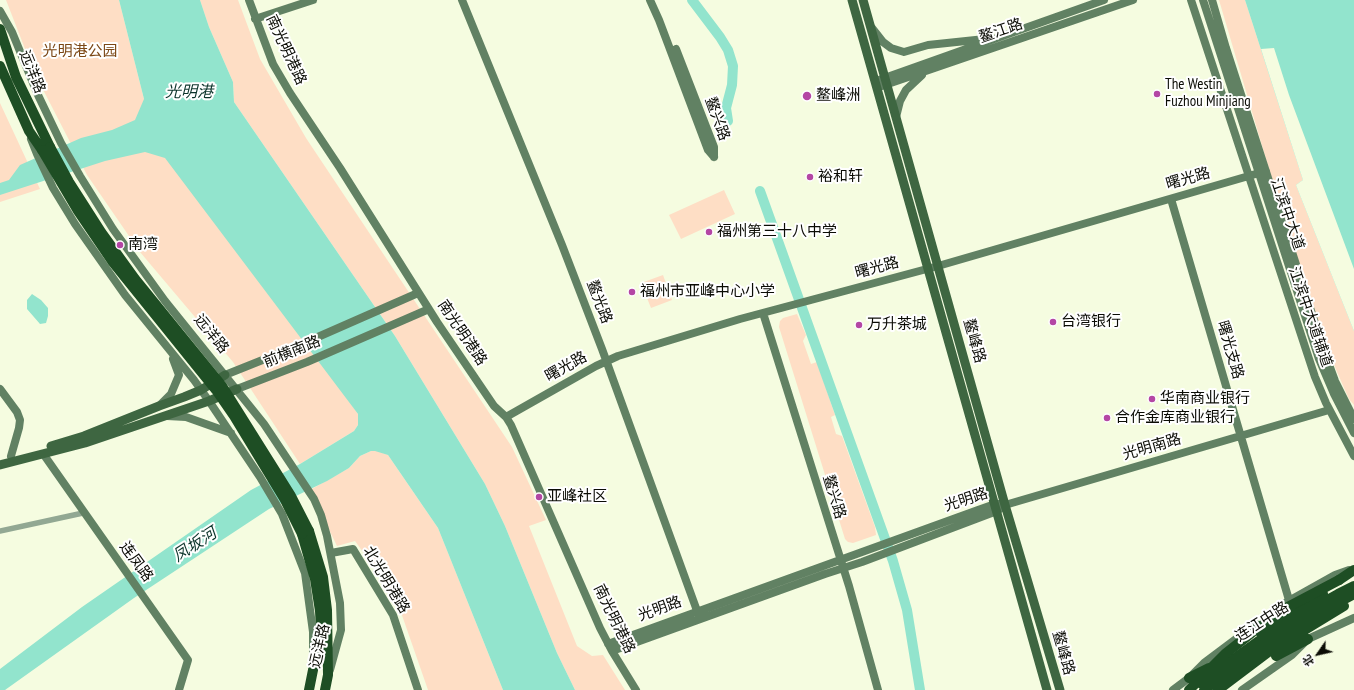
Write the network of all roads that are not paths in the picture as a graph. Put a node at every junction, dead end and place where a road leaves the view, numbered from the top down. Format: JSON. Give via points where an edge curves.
{"nodes":[{"id":1,"x":249,"y":0,"type":"edge"},
{"id":2,"x":313,"y":0,"type":"edge"},
{"id":3,"x":462,"y":0,"type":"edge"},
{"id":4,"x":650,"y":0,"type":"edge"},
{"id":5,"x":656,"y":0,"type":"edge"},
{"id":6,"x":852,"y":0,"type":"edge"},
{"id":7,"x":863,"y":0,"type":"edge"},
{"id":8,"x":1104,"y":0,"type":"edge"},
{"id":9,"x":1133,"y":0,"type":"edge"},
{"id":10,"x":1191,"y":0,"type":"edge"},
{"id":11,"x":1203,"y":0,"type":"edge"},
{"id":12,"x":1212,"y":0,"type":"edge"},
{"id":13,"x":0,"y":11,"type":"edge"},
{"id":14,"x":255,"y":18,"type":"junction"},
{"id":15,"x":870,"y":25,"type":"junction"},
{"id":16,"x":0,"y":29,"type":"edge"},
{"id":17,"x":998,"y":37,"type":"junction"},
{"id":18,"x":0,"y":66,"type":"edge"},
{"id":19,"x":927,"y":71,"type":"junction"},
{"id":20,"x":886,"y":81,"type":"junction"},
{"id":21,"x":876,"y":85,"type":"junction"},
{"id":22,"x":896,"y":117,"type":"junction"},
{"id":23,"x":43,"y":151,"type":"junction"},
{"id":24,"x":1262,"y":172,"type":"junction"},
{"id":25,"x":1248,"y":176,"type":"junction"},
{"id":26,"x":1171,"y":199,"type":"junction"},
{"id":27,"x":938,"y":266,"type":"junction"},
{"id":28,"x":928,"y":269,"type":"junction"},
{"id":29,"x":418,"y":293,"type":"junction"},
{"id":30,"x":429,"y":309,"type":"junction"},
{"id":31,"x":763,"y":313,"type":"junction"},
{"id":32,"x":170,"y":352,"type":"junction"},
{"id":33,"x":607,"y":360,"type":"junction"},
{"id":34,"x":225,"y":375,"type":"junction"},
{"id":35,"x":0,"y":389,"type":"edge"},
{"id":36,"x":201,"y":390,"type":"junction"},
{"id":37,"x":237,"y":390,"type":"junction"},
{"id":38,"x":209,"y":401,"type":"junction"},
{"id":39,"x":159,"y":406,"type":"junction"},
{"id":40,"x":1330,"y":410,"type":"junction"},
{"id":41,"x":164,"y":416,"type":"junction"},
{"id":42,"x":506,"y":417,"type":"junction"},
{"id":43,"x":1354,"y":419,"type":"edge"},
{"id":44,"x":1354,"y":433,"type":"edge"},
{"id":45,"x":232,"y":434,"type":"junction"},
{"id":46,"x":1240,"y":436,"type":"junction"},
{"id":47,"x":44,"y":455,"type":"junction"},
{"id":48,"x":11,"y":456,"type":"junction"},
{"id":49,"x":1354,"y":456,"type":"edge"},
{"id":50,"x":0,"y":459,"type":"edge"},
{"id":51,"x":0,"y":465,"type":"edge"},
{"id":52,"x":1005,"y":505,"type":"junction"},
{"id":53,"x":996,"y":508,"type":"junction"},
{"id":54,"x":83,"y":512,"type":"junction"},
{"id":55,"x":0,"y":531,"type":"edge"},
{"id":56,"x":305,"y":533,"type":"junction"},
{"id":57,"x":331,"y":553,"type":"junction"},
{"id":58,"x":841,"y":564,"type":"junction"},
{"id":59,"x":1354,"y":569,"type":"edge"},
{"id":60,"x":1354,"y":579,"type":"edge"},
{"id":61,"x":1354,"y":586,"type":"edge"},
{"id":62,"x":1354,"y":594,"type":"edge"},
{"id":63,"x":1289,"y":600,"type":"junction"},
{"id":64,"x":1354,"y":602,"type":"edge"},
{"id":65,"x":697,"y":611,"type":"junction"},
{"id":66,"x":1354,"y":618,"type":"edge"},
{"id":67,"x":700,"y":619,"type":"junction"},
{"id":68,"x":1308,"y":640,"type":"junction"},
{"id":69,"x":608,"y":644,"type":"junction"},
{"id":70,"x":612,"y":651,"type":"junction"},
{"id":71,"x":314,"y":669,"type":"junction"},
{"id":72,"x":328,"y":675,"type":"junction"},
{"id":73,"x":1189,"y":678,"type":"junction"},
{"id":74,"x":179,"y":690,"type":"edge"},
{"id":75,"x":310,"y":690,"type":"edge"},
{"id":76,"x":325,"y":690,"type":"edge"},
{"id":77,"x":418,"y":690,"type":"edge"},
{"id":78,"x":636,"y":690,"type":"edge"},
{"id":79,"x":878,"y":690,"type":"edge"},
{"id":80,"x":1046,"y":690,"type":"edge"},
{"id":81,"x":1060,"y":690,"type":"edge"},
{"id":82,"x":1173,"y":690,"type":"edge"},
{"id":83,"x":1190,"y":690,"type":"edge"},
{"id":84,"x":1204,"y":690,"type":"edge"},
{"id":85,"x":1218,"y":690,"type":"edge"},
{"id":86,"x":1229,"y":690,"type":"edge"},
{"id":87,"x":1242,"y":690,"type":"edge"}],
"edges":[{"from":1,"to":14,"type":"main road","name":"南光明港路"},
{"from":2,"to":14,"type":"main road"},
{"from":3,"to":33,"type":"main road","name":"鳌光路"},
{"from":4,"to":5,"type":"main road","name":"鳌兴路","via":[[708,150],[714,157],[714,147]]},
{"from":6,"to":21,"type":"main road","name":"鳌峰路"},
{"from":7,"to":15,"type":"main road","name":"鳌峰路"},
{"from":8,"to":17,"type":"main road","name":"鳌江路"},
{"from":9,"to":19,"type":"main road","name":"鳌江路"},
{"from":10,"to":25,"type":"main road","name":"江滨中大道辅道"},
{"from":11,"to":24,"type":"main road","name":"江滨中大道"},
{"from":12,"to":24,"type":"main road","name":"江滨中大道"},
{"from":13,"to":34,"type":"main road","name":"远洋路","via":[[12,32],[61,143],[80,176],[146,276]]},
{"from":14,"to":29,"type":"main road","name":"南光明港路","via":[[283,82]]},
{"from":15,"to":17,"type":"main road","via":[[883,42],[904,52],[928,45]]},
{"from":15,"to":20,"type":"main road","name":"鳌峰路"},
{"from":16,"to":23,"type":"highway","name":"远洋路"},
{"from":17,"to":20,"type":"main road","name":"鳌江路"},
{"from":18,"to":23,"type":"highway","name":"远洋路","via":[[29,131]]},
{"from":19,"to":20,"type":"main road","name":"鳌江路"},
{"from":19,"to":22,"type":"main road","via":[[906,90]]},
{"from":20,"to":21,"type":"main road","name":"鳌江路"},
{"from":20,"to":22,"type":"main road","name":"鳌峰路"},
{"from":21,"to":28,"type":"main road","name":"鳌峰路"},
{"from":22,"to":27,"type":"main road","name":"鳌峰路"},
{"from":23,"to":32,"type":"main road","name":"远洋路","via":[[53,188],[68,214],[102,264]]},
{"from":23,"to":56,"type":"highway","bridge":true,"via":[[78,211],[108,255],[221,396]]},
{"from":24,"to":25,"type":"main road","name":"曙光路"},
{"from":24,"to":43,"type":"main road","name":"江滨中大道","via":[[1335,381]]},
{"from":24,"to":44,"type":"main road","name":"江滨中大道","via":[[1320,359]]},
{"from":25,"to":26,"type":"main road","name":"曙光路"},
{"from":25,"to":40,"type":"main road","name":"江滨中大道辅道","via":[[1315,377]]},
{"from":26,"to":27,"type":"main road","name":"曙光路"},
{"from":26,"to":46,"type":"main road","name":"曙光支路"},
{"from":27,"to":28,"type":"main road","name":"曙光路"},
{"from":27,"to":52,"type":"main road","name":"鳌峰路"},
{"from":28,"to":31,"type":"main road","name":"曙光路"},
{"from":28,"to":53,"type":"main road","name":"鳌峰路"},
{"from":29,"to":30,"type":"main road","name":"南光明港路"},
{"from":29,"to":34,"type":"main road","name":"前横南路"},
{"from":30,"to":37,"type":"main road","name":"前横南路"},
{"from":30,"to":42,"type":"main road","name":"南光明港路","via":[[494,406]]},
{"from":31,"to":33,"type":"main road","name":"曙光路"},
{"from":31,"to":58,"type":"main road","name":"鳌兴路"},
{"from":32,"to":36,"type":"main road","name":"远洋路"},
{"from":32,"to":39,"type":"main road","name":"前横南路","via":[[179,375],[171,394]]},
{"from":33,"to":42,"type":"main road","name":"曙光路"},
{"from":33,"to":65,"type":"main road","name":"鳌光路"},
{"from":34,"to":36,"type":"main road","name":"前横南路"},
{"from":34,"to":37,"type":"main road","name":"远洋路"},
{"from":35,"to":48,"type":"main road","via":[[20,420]]},
{"from":36,"to":38,"type":"main road","name":"远洋路"},
{"from":36,"to":39,"type":"main road","name":"前横南路"},
{"from":37,"to":38,"type":"main road","name":"前横南路"},
{"from":37,"to":57,"type":"main road","name":"远洋路","via":[[264,424],[310,492],[324,523]]},
{"from":38,"to":41,"type":"main road","name":"前横南路"},
{"from":38,"to":45,"type":"main road","name":"远洋路"},
{"from":39,"to":48,"type":"main road","name":"前横南路","via":[[84,436]]},
{"from":40,"to":46,"type":"main road","name":"光明南路"},
{"from":40,"to":49,"type":"main road","name":"江滨中大道辅道"},
{"from":41,"to":45,"type":"main road","name":"前横南路","via":[[186,416]]},
{"from":41,"to":47,"type":"main road","name":"前横南路"},
{"from":42,"to":69,"type":"main road","name":"南光明港路"},
{"from":45,"to":71,"type":"main road","name":"远洋路","via":[[282,514],[305,573],[313,632]]},
{"from":46,"to":52,"type":"main road","name":"光明南路"},
{"from":46,"to":63,"type":"main road","name":"曙光支路"},
{"from":47,"to":51,"type":"main road","name":"前横南路"},
{"from":47,"to":54,"type":"main road","name":"连凤路"},
{"from":48,"to":50,"type":"main road","name":"前横南路"},
{"from":52,"to":53,"type":"main road","name":"光明路"},
{"from":52,"to":81,"type":"main road","name":"鳌峰路"},
{"from":53,"to":58,"type":"main road","name":"光明路","via":[[894,540]]},
{"from":53,"to":58,"type":"main road","name":"光明路","via":[[899,548]]},
{"from":53,"to":80,"type":"main road","name":"鳌峰路"},
{"from":54,"to":55,"type":"street"},
{"from":54,"to":74,"type":"main road","name":"连凤路","via":[[188,660]]},
{"from":56,"to":71,"type":"highway","via":[[320,611],[321,630]]},
{"from":56,"to":72,"type":"highway","via":[[319,562],[325,593]]},
{"from":57,"to":72,"type":"main road","name":"远洋路","via":[[340,603],[341,630]]},
{"from":57,"to":77,"type":"main road","name":"北光明港路","via":[[353,549],[393,615]]},
{"from":58,"to":65,"type":"main road","name":"光明路"},
{"from":58,"to":67,"type":"main road","name":"光明路"},
{"from":58,"to":79,"type":"main road","name":"鳌兴路"},
{"from":59,"to":63,"type":"main road","via":[[1335,575]]},
{"from":59,"to":83,"type":"highway","bridge":true,"via":[[1339,580],[1286,608],[1254,630],[1225,654]]},
{"from":60,"to":73,"type":"highway","via":[[1289,613],[1207,669]]},
{"from":61,"to":83,"type":"highway","name":"连江中路","via":[[1286,623]]},
{"from":62,"to":84,"type":"highway","name":"连江中路","via":[[1296,626]]},
{"from":63,"to":73,"type":"main road","via":[[1227,644]]},
{"from":64,"to":85,"type":"highway","via":[[1267,653]]},
{"from":65,"to":67,"type":"main road","name":"鳌光路"},
{"from":65,"to":69,"type":"main road","name":"光明路"},
{"from":66,"to":68,"type":"main road"},
{"from":67,"to":70,"type":"main road","name":"光明路"},
{"from":68,"to":86,"type":"highway","via":[[1270,659]]},
{"from":68,"to":87,"type":"main road","via":[[1292,655]]},
{"from":69,"to":70,"type":"main road","name":"南光明港路"},
{"from":70,"to":78,"type":"main road","name":"南光明港路"},
{"from":71,"to":75,"type":"highway","name":"远洋路"},
{"from":72,"to":76,"type":"highway","name":"远洋路"},
{"from":73,"to":82,"type":"main road"}]}
